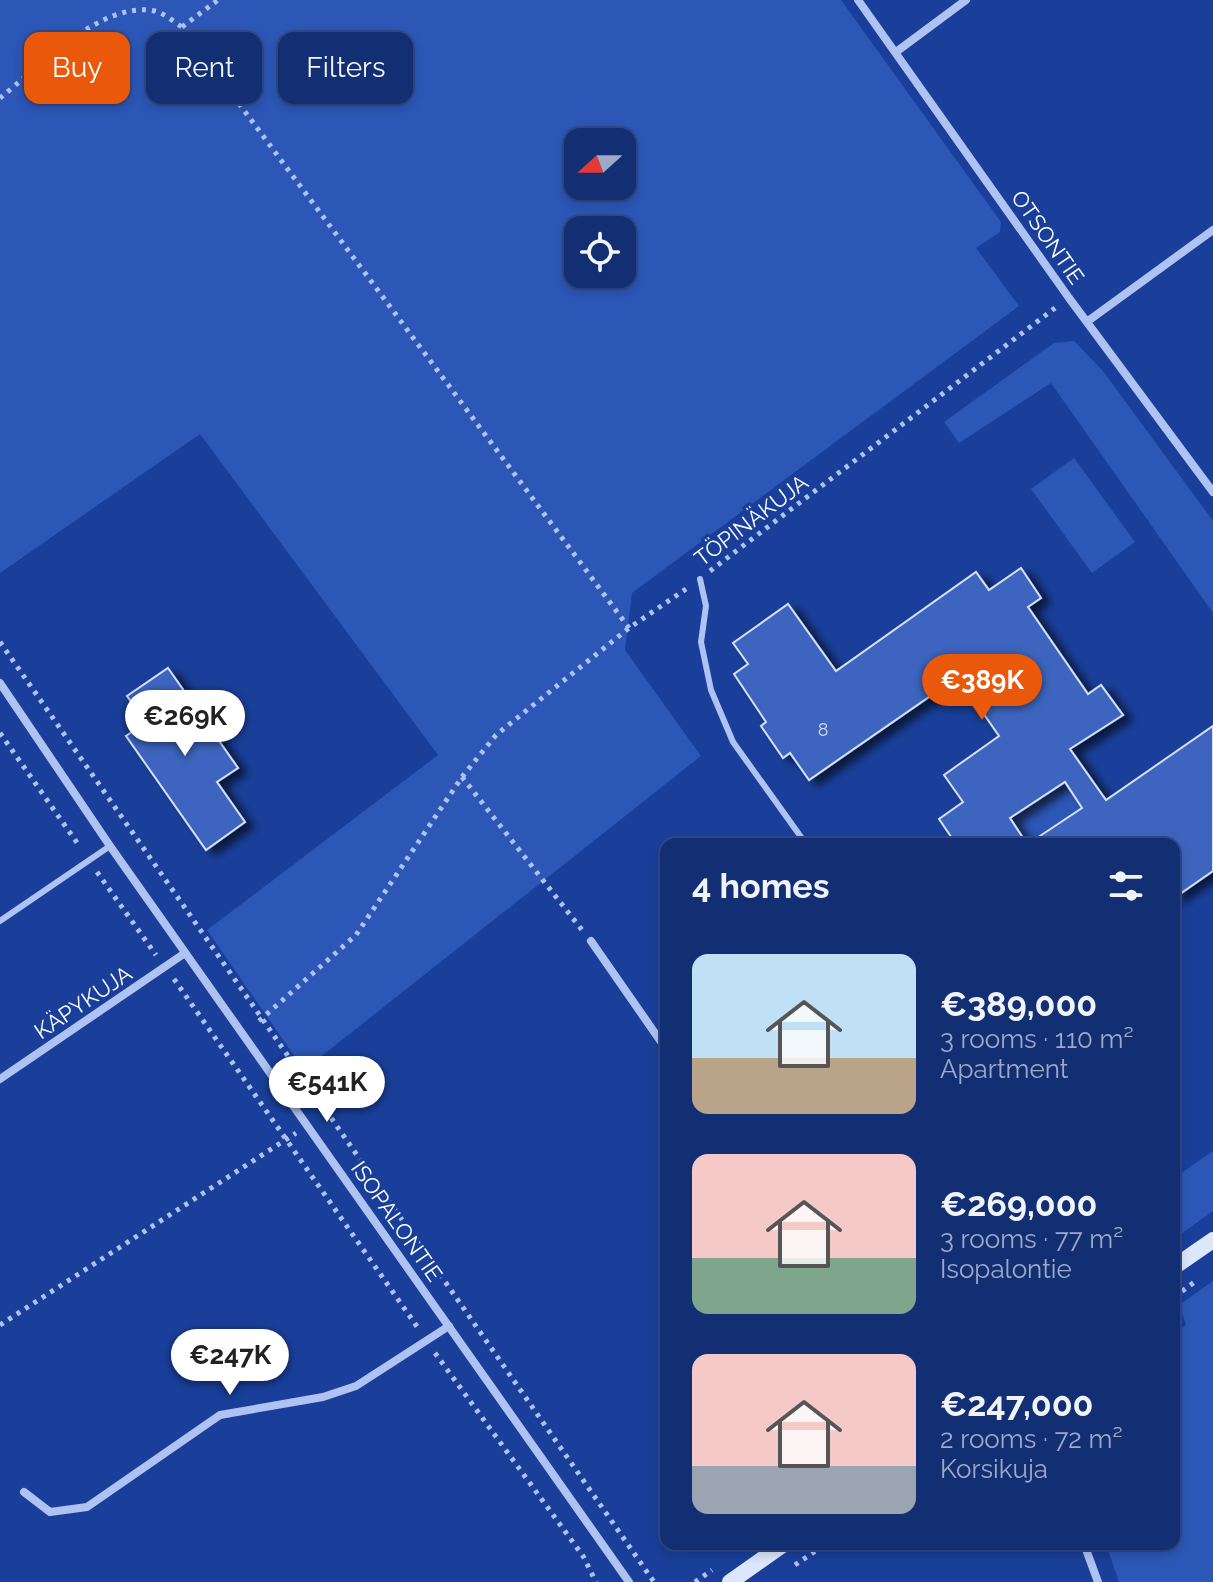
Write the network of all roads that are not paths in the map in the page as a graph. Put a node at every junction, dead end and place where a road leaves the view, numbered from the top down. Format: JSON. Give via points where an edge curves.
{"nodes":[{"id":1,"x":858,"y":0,"type":"edge"},
{"id":2,"x":966,"y":0,"type":"edge"},
{"id":3,"x":896,"y":52,"type":"junction"},
{"id":4,"x":1213,"y":230,"type":"edge"},
{"id":5,"x":1088,"y":321,"type":"junction"},
{"id":6,"x":1213,"y":492,"type":"edge"},
{"id":7,"x":700,"y":579,"type":"road end"},
{"id":8,"x":0,"y":683,"type":"edge"},
{"id":9,"x":802,"y":838,"type":"edge"},
{"id":10,"x":110,"y":846,"type":"junction"},
{"id":11,"x":0,"y":921,"type":"edge"},
{"id":12,"x":591,"y":941,"type":"road end"},
{"id":13,"x":185,"y":953,"type":"junction"},
{"id":14,"x":660,"y":1040,"type":"edge"},
{"id":15,"x":0,"y":1079,"type":"edge"},
{"id":16,"x":1213,"y":1240,"type":"edge"},
{"id":17,"x":1180,"y":1263,"type":"edge"},
{"id":18,"x":449,"y":1326,"type":"junction"},
{"id":19,"x":24,"y":1492,"type":"dead end"},
{"id":20,"x":775,"y":1550,"type":"edge"},
{"id":21,"x":1086,"y":1550,"type":"edge"},
{"id":22,"x":627,"y":1581,"type":"edge"},
{"id":23,"x":730,"y":1582,"type":"edge"},
{"id":24,"x":1098,"y":1582,"type":"edge"}],
"edges":[{"from":1,"to":3,"type":"street","name":"OTSONTIE"},
{"from":2,"to":3,"type":"street"},
{"from":3,"to":5,"type":"street","name":"OTSONTIE"},
{"from":4,"to":5,"type":"street"},
{"from":5,"to":6,"type":"street","name":"OTSONTIE"},
{"from":7,"to":9,"type":"lane","via":[[706,606],[701,642],[711,690],[733,742]]},
{"from":8,"to":10,"type":"street","name":"ISOPALONTIE"},
{"from":10,"to":11,"type":"lane"},
{"from":10,"to":13,"type":"street","name":"ISOPALONTIE"},
{"from":12,"to":14,"type":"street"},
{"from":13,"to":15,"type":"street","name":"KÄPYKUJA"},
{"from":13,"to":18,"type":"street","name":"ISOPALONTIE"},
{"from":16,"to":17,"type":"street"},
{"from":18,"to":19,"type":"street","via":[[356,1386],[220,1415],[87,1507],[50,1512]]},
{"from":18,"to":22,"type":"street","name":"ISOPALONTIE"},
{"from":20,"to":23,"type":"street"},
{"from":21,"to":24,"type":"street"}]}
